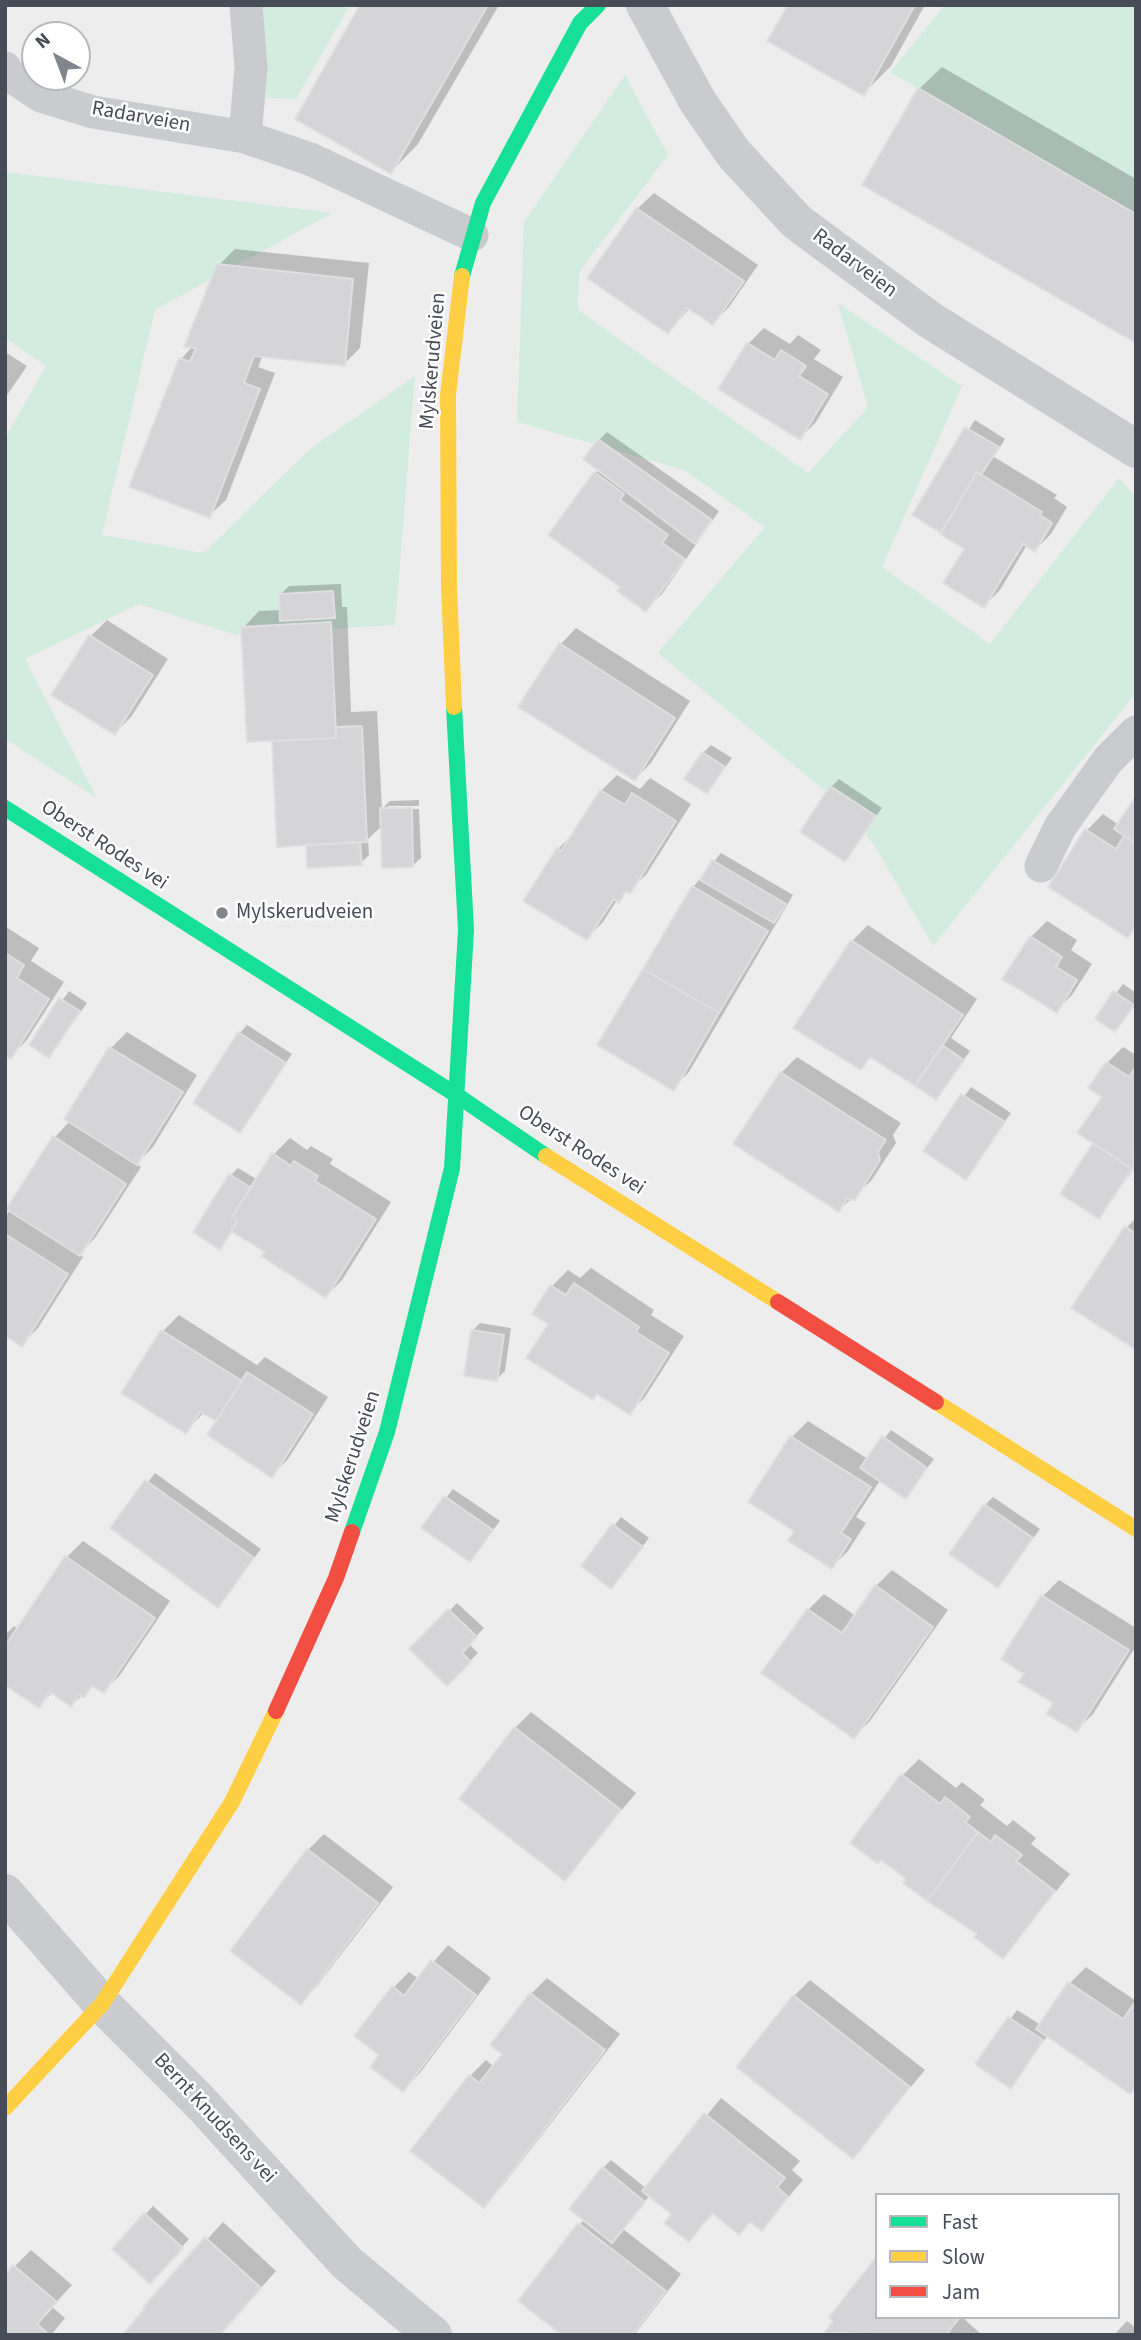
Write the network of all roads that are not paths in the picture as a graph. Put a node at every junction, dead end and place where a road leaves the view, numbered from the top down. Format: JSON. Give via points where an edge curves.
{"nodes":[{"id":1,"x":246,"y":5,"type":"edge"},
{"id":2,"x":598,"y":5,"type":"edge"},
{"id":3,"x":645,"y":5,"type":"edge"},
{"id":4,"x":5,"y":68,"type":"edge"},
{"id":5,"x":246,"y":137,"type":"junction"},
{"id":6,"x":472,"y":235,"type":"junction"},
{"id":7,"x":1136,"y":449,"type":"edge"},
{"id":8,"x":1136,"y":732,"type":"edge"},
{"id":9,"x":5,"y":807,"type":"edge"},
{"id":10,"x":1041,"y":866,"type":"dead end"},
{"id":11,"x":458,"y":1096,"type":"junction"},
{"id":12,"x":1136,"y":1529,"type":"edge"},
{"id":13,"x":5,"y":1893,"type":"edge"},
{"id":14,"x":102,"y":2004,"type":"junction"},
{"id":15,"x":5,"y":2108,"type":"edge"},
{"id":16,"x":433,"y":2335,"type":"edge"}],
"edges":[{"from":1,"to":5,"type":"lane","via":[[251,68]]},
{"from":2,"to":6,"type":"street","name":"Mylskerudveien","via":[[574,35],[483,203]]},
{"from":3,"to":7,"type":"street","name":"Radarveien","via":[[698,102],[734,154],[797,222],[930,320]]},
{"from":4,"to":5,"type":"lane","name":"Radarveien","via":[[41,96],[93,112]]},
{"from":5,"to":6,"type":"lane","name":"Radarveien","via":[[310,159]]},
{"from":6,"to":11,"type":"street","name":"Mylskerudveien","via":[[464,261],[448,395],[449,586],[466,930]]},
{"from":8,"to":10,"type":"lane","via":[[1108,760],[1068,816]]},
{"from":9,"to":11,"type":"street","name":"Oberst Rodes vei"},
{"from":11,"to":12,"type":"street","name":"Oberst Rodes vei"},
{"from":11,"to":14,"type":"street","name":"Mylskerudveien","via":[[452,1168],[387,1432],[336,1578],[232,1801]]},
{"from":13,"to":14,"type":"street","name":"Bernt Knudsens vei"},
{"from":14,"to":15,"type":"street","name":"Mylskerudveien"},
{"from":14,"to":16,"type":"street","name":"Bernt Knudsens vei","via":[[201,2102],[347,2263]]}]}
